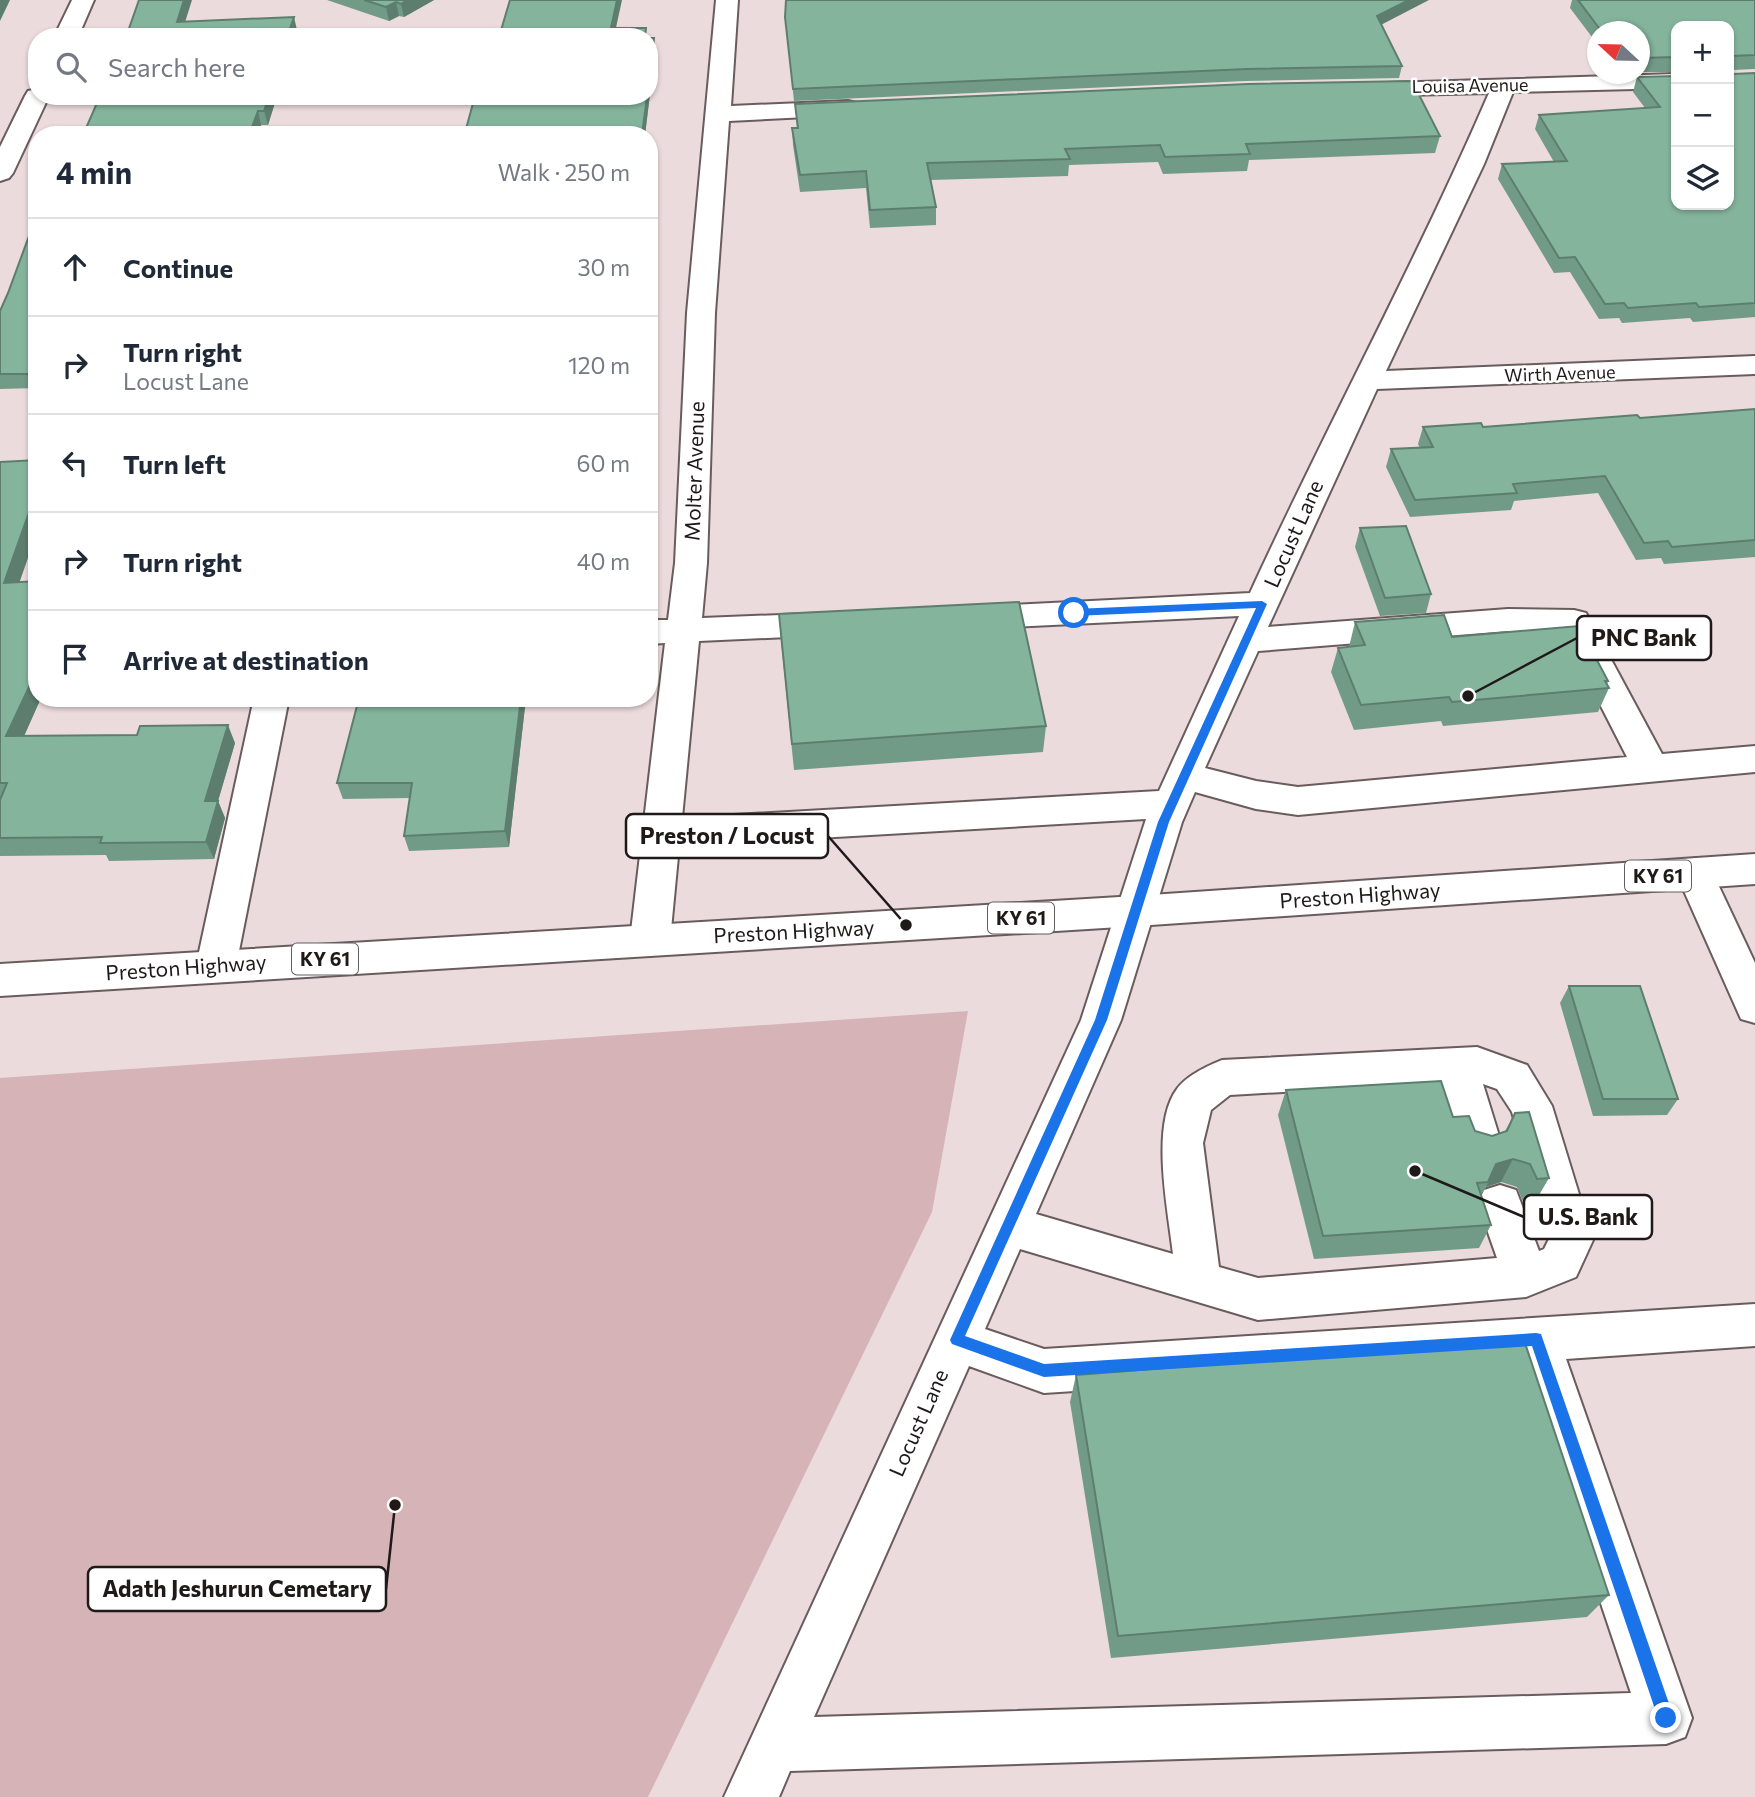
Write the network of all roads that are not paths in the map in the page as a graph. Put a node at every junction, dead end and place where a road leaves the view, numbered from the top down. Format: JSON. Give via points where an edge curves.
{"nodes":[{"id":1,"x":83,"y":0,"type":"edge"},
{"id":2,"x":727,"y":0,"type":"edge"},
{"id":3,"x":70,"y":28,"type":"edge"},
{"id":4,"x":1671,"y":81,"type":"edge"},
{"id":5,"x":1504,"y":86,"type":"junction"},
{"id":6,"x":1340,"y":89,"type":"edge"},
{"id":7,"x":33,"y":105,"type":"edge"},
{"id":8,"x":870,"y":107,"type":"edge"},
{"id":9,"x":717,"y":114,"type":"junction"},
{"id":10,"x":0,"y":173,"type":"edge"},
{"id":11,"x":1755,"y":365,"type":"edge"},
{"id":12,"x":1365,"y":381,"type":"junction"},
{"id":13,"x":1262,"y":604,"type":"junction"},
{"id":14,"x":934,"y":619,"type":"edge"},
{"id":15,"x":864,"y":622,"type":"edge"},
{"id":16,"x":683,"y":631,"type":"junction"},
{"id":17,"x":658,"y":632,"type":"edge"},
{"id":18,"x":1245,"y":640,"type":"junction"},
{"id":19,"x":270,"y":707,"type":"edge"},
{"id":20,"x":1755,"y":759,"type":"edge"},
{"id":21,"x":1651,"y":768,"type":"junction"},
{"id":22,"x":1178,"y":790,"type":"junction"},
{"id":23,"x":661,"y":833,"type":"junction"},
{"id":24,"x":1755,"y":869,"type":"edge"},
{"id":25,"x":1695,"y":873,"type":"junction"},
{"id":26,"x":1136,"y":911,"type":"junction"},
{"id":27,"x":650,"y":940,"type":"junction"},
{"id":28,"x":216,"y":966,"type":"junction"},
{"id":29,"x":0,"y":980,"type":"edge"},
{"id":30,"x":1754,"y":1004,"type":"edge"},
{"id":31,"x":1456,"y":1065,"type":"junction"},
{"id":32,"x":1479,"y":1139,"type":"edge"},
{"id":33,"x":1500,"y":1204,"type":"dead end"},
{"id":34,"x":1008,"y":1226,"type":"junction"},
{"id":35,"x":1526,"y":1276,"type":"junction"},
{"id":36,"x":1198,"y":1280,"type":"junction"},
{"id":37,"x":1755,"y":1325,"type":"edge"},
{"id":38,"x":1536,"y":1339,"type":"junction"},
{"id":39,"x":956,"y":1340,"type":"junction"},
{"id":40,"x":774,"y":1745,"type":"junction"},
{"id":41,"x":751,"y":1797,"type":"edge"}],
"edges":[{"from":1,"to":3,"type":"street"},
{"from":2,"to":9,"type":"street","name":"Molter Avenue"},
{"from":4,"to":5,"type":"street","name":"Louisa Avenue"},
{"from":5,"to":6,"type":"street","name":"Louisa Avenue"},
{"from":5,"to":12,"type":"street","name":"Locust Lane"},
{"from":7,"to":10,"type":"street"},
{"from":8,"to":9,"type":"street"},
{"from":9,"to":16,"type":"street","name":"Molter Avenue","via":[[701,313],[691,563]]},
{"from":11,"to":12,"type":"street","name":"Wirth Avenue"},
{"from":12,"to":13,"type":"street","name":"Locust Lane"},
{"from":13,"to":14,"type":"street"},
{"from":13,"to":18,"type":"street","name":"Locust Lane"},
{"from":15,"to":16,"type":"street"},
{"from":16,"to":17,"type":"street"},
{"from":16,"to":23,"type":"street","name":"Molter Avenue"},
{"from":18,"to":21,"type":"street","via":[[1508,620],[1574,621]]},
{"from":18,"to":22,"type":"street","name":"Locust Lane"},
{"from":19,"to":28,"type":"street"},
{"from":20,"to":21,"type":"street"},
{"from":21,"to":22,"type":"street","via":[[1298,801]]},
{"from":22,"to":23,"type":"street"},
{"from":22,"to":26,"type":"street","name":"Locust Lane"},
{"from":23,"to":27,"type":"street","name":"Molter Avenue"},
{"from":24,"to":25,"type":"street","name":"Preston Highway","number":"KY 61"},
{"from":25,"to":26,"type":"street","name":"Preston Highway","number":"KY 61"},
{"from":25,"to":30,"type":"street"},
{"from":26,"to":27,"type":"street","name":"Preston Highway","number":"KY 61"},
{"from":26,"to":34,"type":"street","name":"Locust Lane","via":[[1101,1020]]},
{"from":27,"to":28,"type":"street","name":"Preston Highway","number":"KY 61"},
{"from":28,"to":29,"type":"street","name":"Preston Highway","number":"KY 61"},
{"from":31,"to":32,"type":"street"},
{"from":31,"to":35,"type":"street","via":[[1477,1064],[1512,1077],[1531,1106],[1572,1240],[1560,1263]]},
{"from":31,"to":36,"type":"street","via":[[1222,1078],[1192,1100],[1182,1143]]},
{"from":33,"to":35,"type":"street"},
{"from":34,"to":36,"type":"street"},
{"from":34,"to":39,"type":"street","name":"Locust Lane"},
{"from":35,"to":36,"type":"street","via":[[1258,1299]]},
{"from":37,"to":38,"type":"street"},
{"from":38,"to":39,"type":"street","via":[[1044,1371]]},
{"from":38,"to":40,"type":"street","via":[[1666,1718]]},
{"from":39,"to":40,"type":"street","name":"Locust Lane"},
{"from":40,"to":41,"type":"street","name":"Locust Lane"}]}
